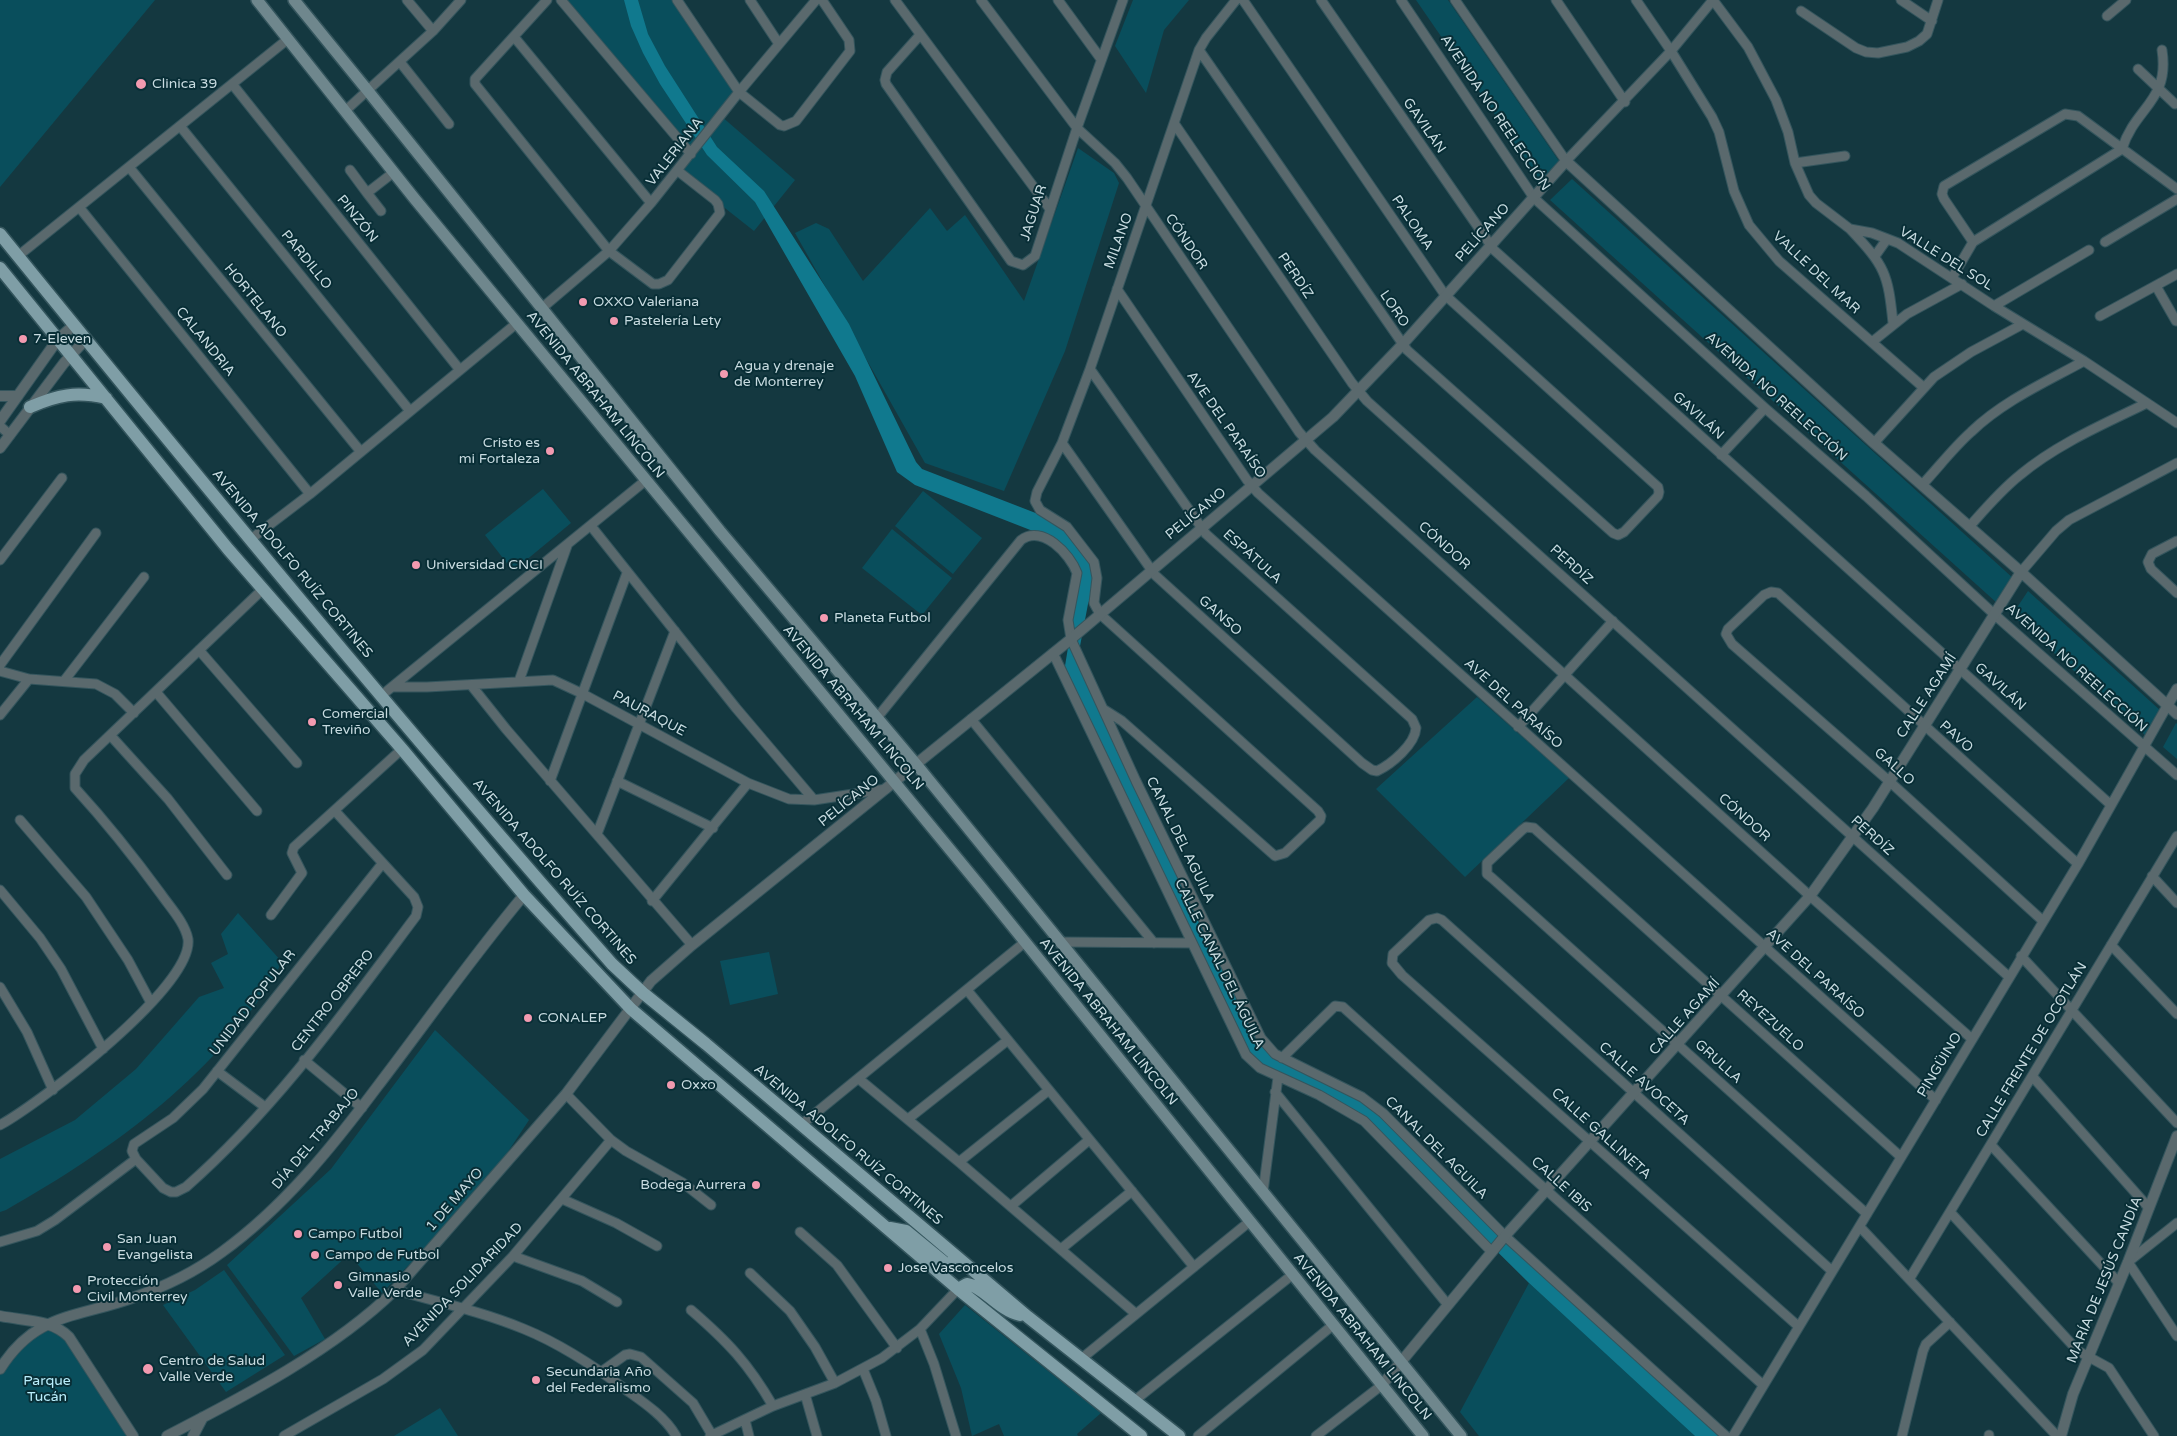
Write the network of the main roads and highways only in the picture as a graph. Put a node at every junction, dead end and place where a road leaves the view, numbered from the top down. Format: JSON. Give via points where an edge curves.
{"nodes":[{"id":1,"x":257,"y":0,"type":"edge"},
{"id":2,"x":294,"y":0,"type":"edge"},
{"id":3,"x":0,"y":234,"type":"edge"},
{"id":4,"x":0,"y":268,"type":"edge"},
{"id":5,"x":106,"y":398,"type":"junction"},
{"id":6,"x":30,"y":407,"type":"road end"},
{"id":7,"x":524,"y":895,"type":"junction"},
{"id":8,"x":592,"y":942,"type":"junction"},
{"id":9,"x":887,"y":1227,"type":"junction"},
{"id":10,"x":966,"y":1265,"type":"junction"},
{"id":11,"x":958,"y":1289,"type":"junction"},
{"id":12,"x":1028,"y":1316,"type":"junction"},
{"id":13,"x":1141,"y":1436,"type":"edge"},
{"id":14,"x":1179,"y":1436,"type":"edge"},
{"id":15,"x":1423,"y":1436,"type":"edge"},
{"id":16,"x":1461,"y":1436,"type":"edge"}],
"edges":[{"from":1,"to":15,"type":"main road","name":"AVENIDA ABRAHAM LINCOLN","via":[[890,786],[1026,942]]},
{"from":2,"to":16,"type":"main road","via":[[720,531],[916,764]]},
{"from":3,"to":8,"type":"main road","name":"AVENIDA ADOLFO RUÍZ CORTINES","via":[[251,539]]},
{"from":4,"to":5,"type":"main road"},
{"from":5,"to":6,"type":"main road","via":[[76,394]]},
{"from":5,"to":7,"type":"main road","via":[[228,549]]},
{"from":7,"to":8,"type":"main road","via":[[546,899],[571,928]]},
{"from":7,"to":9,"type":"main road","via":[[631,1009]]},
{"from":8,"to":10,"type":"main road","name":"AVENIDA ADOLFO RUÍZ CORTINES","via":[[643,993]]},
{"from":9,"to":10,"type":"main road","via":[[906,1232],[945,1263]]},
{"from":9,"to":11,"type":"main road"},
{"from":10,"to":12,"type":"main road","name":"AVENIDA ADOLFO RUÍZ CORTINES"},
{"from":11,"to":12,"type":"main road","via":[[967,1284],[974,1285],[1010,1312]]},
{"from":11,"to":13,"type":"main road"},
{"from":12,"to":14,"type":"main road","name":"AVENIDA ADOLFO RUÍZ CORTINES"}]}
